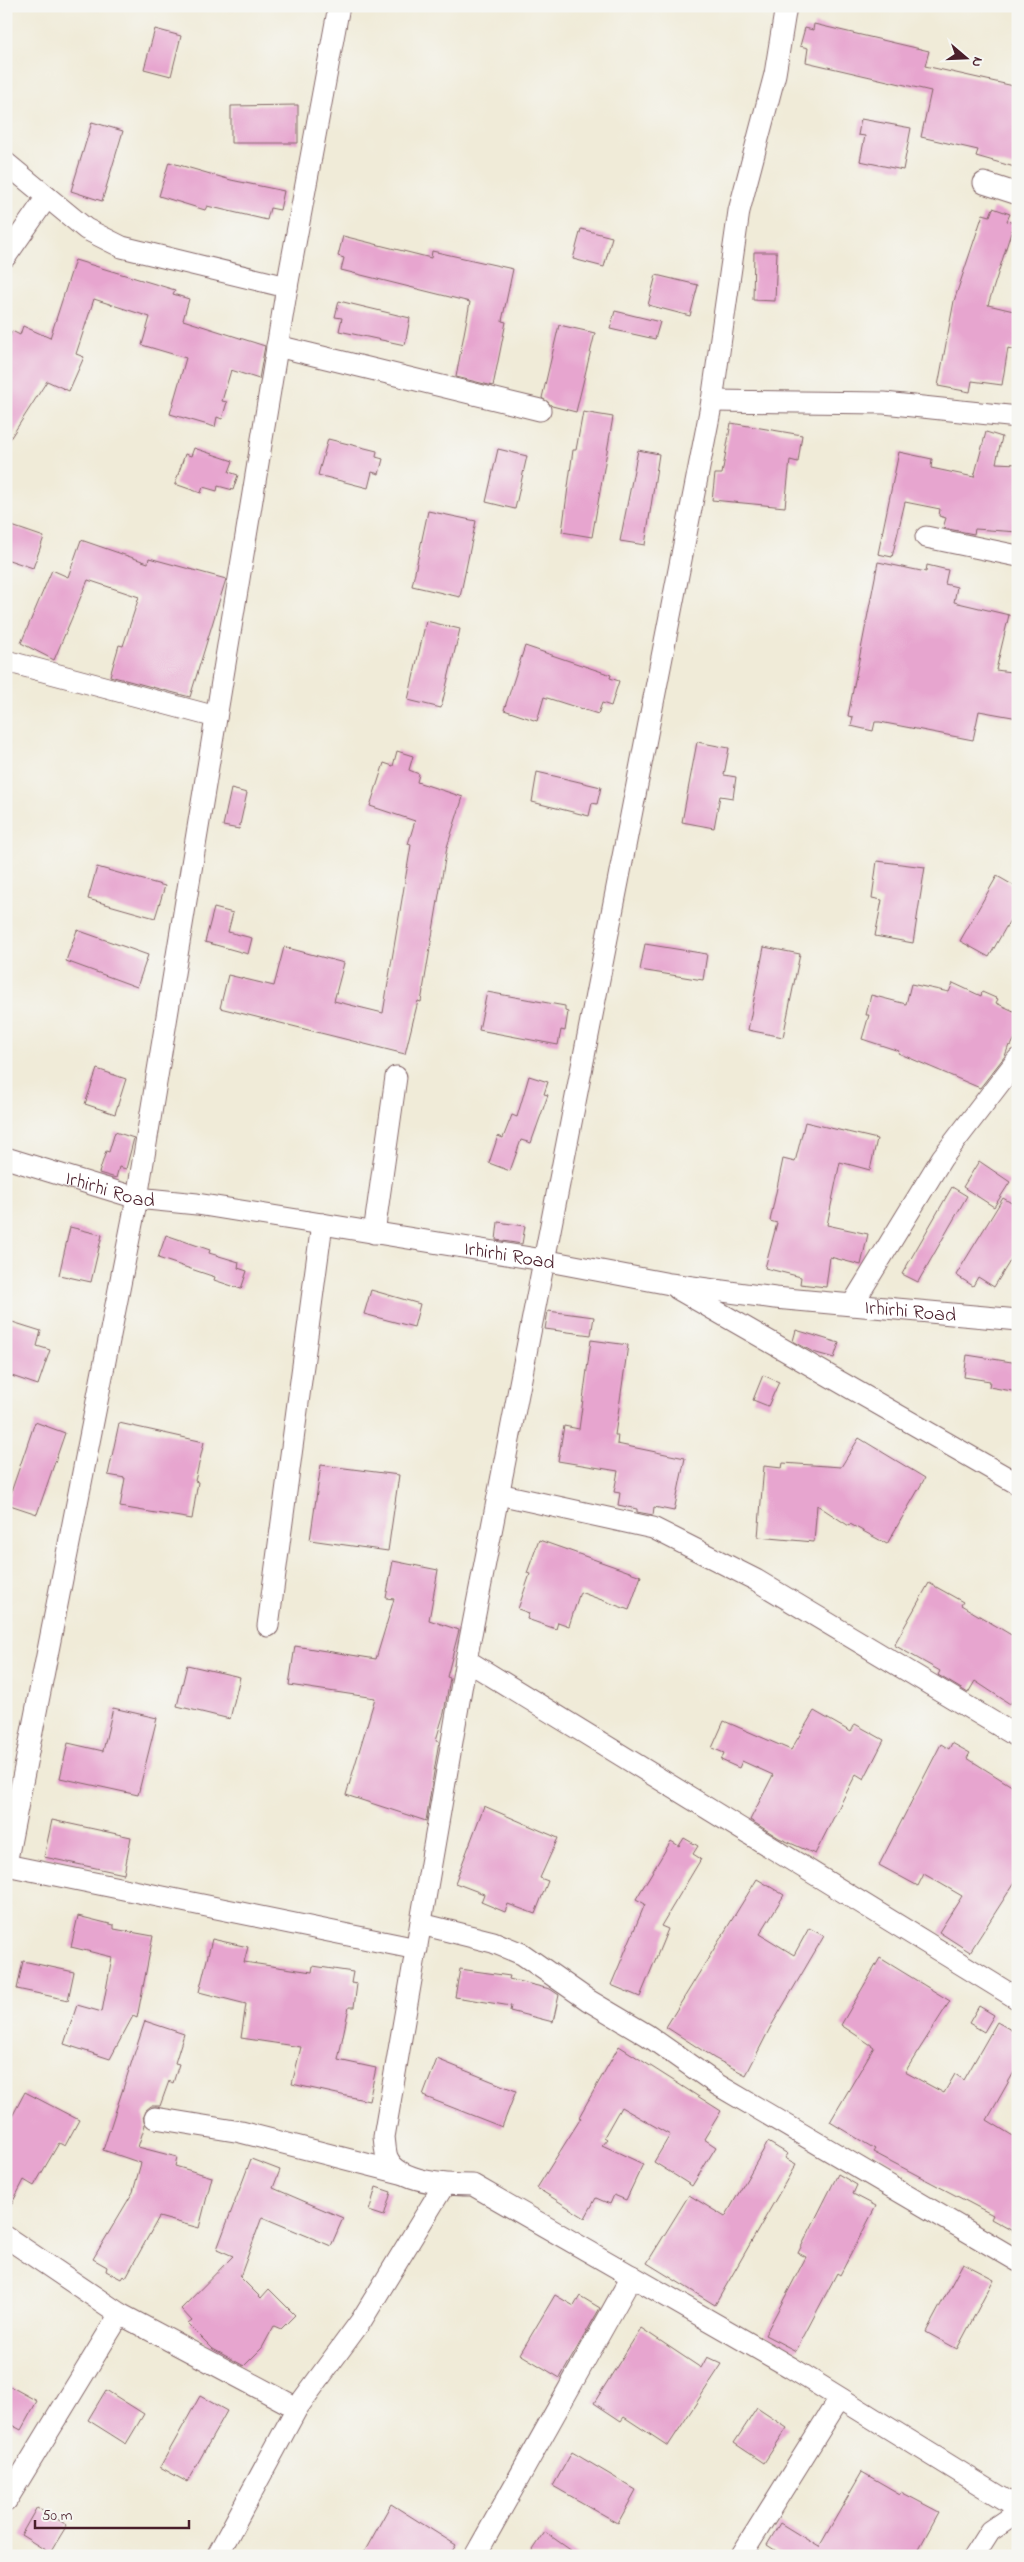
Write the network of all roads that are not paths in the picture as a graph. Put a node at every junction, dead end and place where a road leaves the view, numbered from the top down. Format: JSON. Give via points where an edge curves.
{"nodes":[{"id":1,"x":339,"y":6,"type":"edge"},
{"id":2,"x":786,"y":6,"type":"edge"},
{"id":3,"x":6,"y":163,"type":"edge"},
{"id":4,"x":984,"y":183,"type":"dead end"},
{"id":5,"x":1018,"y":194,"type":"edge"},
{"id":6,"x":47,"y":197,"type":"junction"},
{"id":7,"x":6,"y":256,"type":"edge"},
{"id":8,"x":287,"y":287,"type":"junction"},
{"id":9,"x":277,"y":346,"type":"junction"},
{"id":10,"x":712,"y":400,"type":"junction"},
{"id":11,"x":540,"y":410,"type":"dead end"},
{"id":12,"x":1018,"y":417,"type":"edge"},
{"id":13,"x":926,"y":537,"type":"dead end"},
{"id":14,"x":1018,"y":556,"type":"edge"},
{"id":15,"x":6,"y":661,"type":"edge"},
{"id":16,"x":216,"y":717,"type":"junction"},
{"id":17,"x":1018,"y":1059,"type":"edge"},
{"id":18,"x":396,"y":1077,"type":"dead end"},
{"id":19,"x":6,"y":1158,"type":"edge"},
{"id":20,"x":137,"y":1198,"type":"junction"},
{"id":21,"x":322,"y":1224,"type":"junction"},
{"id":22,"x":374,"y":1233,"type":"junction"},
{"id":23,"x":543,"y":1260,"type":"junction"},
{"id":24,"x":670,"y":1284,"type":"junction"},
{"id":25,"x":852,"y":1305,"type":"junction"},
{"id":26,"x":1018,"y":1320,"type":"edge"},
{"id":27,"x":1018,"y":1484,"type":"edge"},
{"id":28,"x":499,"y":1494,"type":"junction"},
{"id":29,"x":268,"y":1626,"type":"dead end"},
{"id":30,"x":466,"y":1660,"type":"junction"},
{"id":31,"x":1018,"y":1737,"type":"edge"},
{"id":32,"x":6,"y":1864,"type":"edge"},
{"id":33,"x":421,"y":1924,"type":"junction"},
{"id":34,"x":417,"y":1949,"type":"junction"},
{"id":35,"x":1018,"y":1999,"type":"edge"},
{"id":36,"x":155,"y":2118,"type":"dead end"},
{"id":37,"x":401,"y":2174,"type":"junction"},
{"id":38,"x":444,"y":2185,"type":"junction"},
{"id":39,"x":6,"y":2237,"type":"edge"},
{"id":40,"x":1018,"y":2261,"type":"edge"},
{"id":41,"x":632,"y":2276,"type":"junction"},
{"id":42,"x":120,"y":2314,"type":"junction"},
{"id":43,"x":839,"y":2399,"type":"junction"},
{"id":44,"x":297,"y":2408,"type":"junction"},
{"id":45,"x":6,"y":2501,"type":"edge"},
{"id":46,"x":1018,"y":2508,"type":"edge"},
{"id":47,"x":1018,"y":2512,"type":"edge"},
{"id":48,"x":217,"y":2556,"type":"edge"},
{"id":49,"x":475,"y":2556,"type":"edge"},
{"id":50,"x":740,"y":2556,"type":"edge"},
{"id":51,"x":974,"y":2556,"type":"edge"}],
"edges":[{"from":1,"to":8,"type":"street"},
{"from":2,"to":10,"type":"street","via":[[775,74],[739,211]]},
{"from":3,"to":6,"type":"street"},
{"from":4,"to":5,"type":"street"},
{"from":6,"to":7,"type":"street"},
{"from":6,"to":8,"type":"street","via":[[86,229],[122,247]]},
{"from":8,"to":9,"type":"street"},
{"from":9,"to":11,"type":"street"},
{"from":9,"to":16,"type":"street"},
{"from":10,"to":12,"type":"street","via":[[884,403]]},
{"from":10,"to":23,"type":"street"},
{"from":13,"to":14,"type":"street"},
{"from":15,"to":16,"type":"street"},
{"from":16,"to":20,"type":"street"},
{"from":17,"to":25,"type":"street","via":[[942,1158]]},
{"from":18,"to":22,"type":"street"},
{"from":19,"to":20,"type":"street","name":"Irhirhi Road"},
{"from":20,"to":21,"type":"street","name":"Irhirhi Road"},
{"from":20,"to":32,"type":"street"},
{"from":21,"to":22,"type":"street","name":"Irhirhi Road"},
{"from":21,"to":29,"type":"street"},
{"from":22,"to":23,"type":"street","name":"Irhirhi Road"},
{"from":23,"to":24,"type":"street","name":"Irhirhi Road"},
{"from":23,"to":28,"type":"street"},
{"from":24,"to":25,"type":"street","name":"Irhirhi Road"},
{"from":24,"to":27,"type":"street"},
{"from":25,"to":26,"type":"street","name":"Irhirhi Road"},
{"from":28,"to":30,"type":"street"},
{"from":28,"to":31,"type":"street","via":[[654,1528],[756,1580]]},
{"from":30,"to":33,"type":"street"},
{"from":30,"to":35,"type":"street"},
{"from":32,"to":34,"type":"street"},
{"from":33,"to":34,"type":"street"},
{"from":33,"to":40,"type":"street","via":[[485,1940],[522,1954],[718,2084]]},
{"from":34,"to":37,"type":"street","via":[[384,2137],[387,2157]]},
{"from":36,"to":37,"type":"street","via":[[241,2132]]},
{"from":37,"to":38,"type":"street"},
{"from":38,"to":41,"type":"street","via":[[473,2185]]},
{"from":38,"to":44,"type":"street","via":[[361,2321]]},
{"from":39,"to":42,"type":"street"},
{"from":41,"to":43,"type":"street"},
{"from":41,"to":49,"type":"street"},
{"from":42,"to":44,"type":"street"},
{"from":42,"to":45,"type":"street"},
{"from":43,"to":46,"type":"street"},
{"from":43,"to":50,"type":"street"},
{"from":44,"to":48,"type":"street"},
{"from":47,"to":51,"type":"street","via":[[990,2531]]}]}
